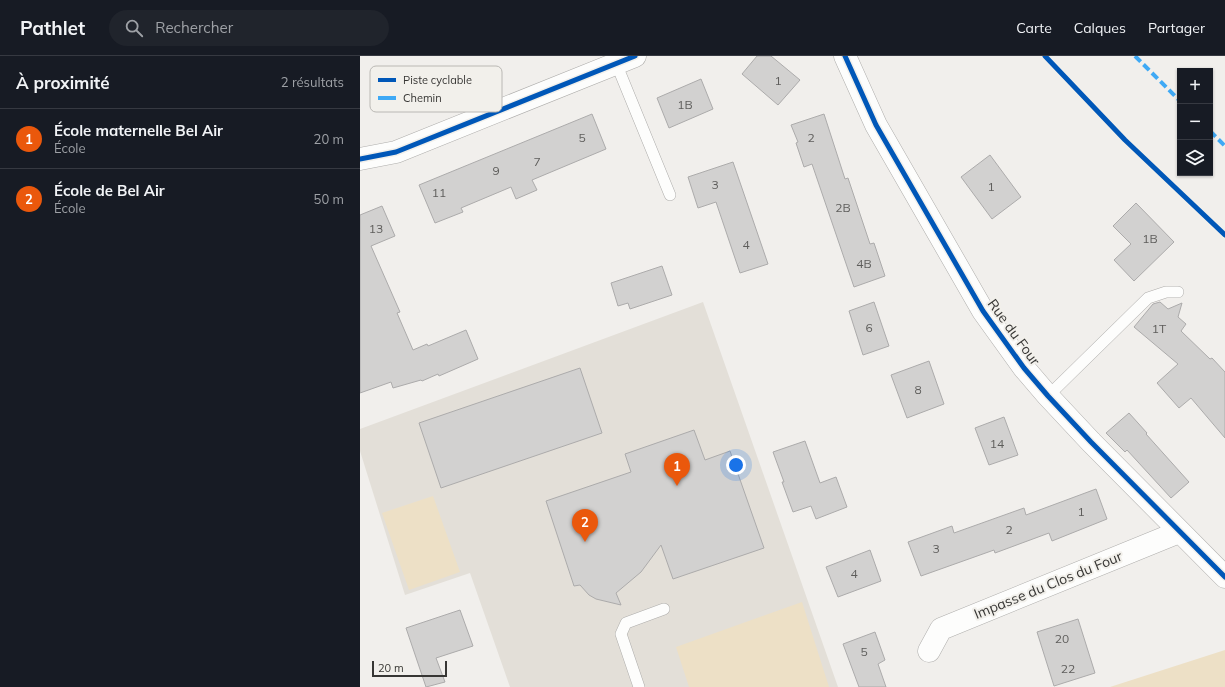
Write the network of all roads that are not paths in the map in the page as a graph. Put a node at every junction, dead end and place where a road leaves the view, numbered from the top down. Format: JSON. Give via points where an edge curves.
{"nodes":[{"id":1,"x":845,"y":56,"type":"edge"},
{"id":2,"x":625,"y":60,"type":"edge"},
{"id":3,"x":502,"y":109,"type":"edge"},
{"id":4,"x":496,"y":112,"type":"edge"},
{"id":5,"x":360,"y":159,"type":"edge"},
{"id":6,"x":670,"y":195,"type":"dead end"},
{"id":7,"x":1178,"y":292,"type":"dead end"},
{"id":8,"x":1048,"y":396,"type":"junction"},
{"id":9,"x":1179,"y":532,"type":"junction"},
{"id":10,"x":1225,"y":577,"type":"edge"},
{"id":11,"x":664,"y":610,"type":"dead end"},
{"id":12,"x":929,"y":651,"type":"dead end"},
{"id":13,"x":639,"y":687,"type":"edge"}],
"edges":[{"from":1,"to":8,"type":"street","name":"Rue du Four","via":[[876,125],[983,311],[1024,368]]},
{"from":2,"to":3,"type":"street"},
{"from":2,"to":6,"type":"lane"},
{"from":4,"to":5,"type":"street","via":[[396,152]]},
{"from":7,"to":8,"type":"lane","via":[[1166,292],[1148,298]]},
{"from":8,"to":9,"type":"street","name":"Rue du Four"},
{"from":9,"to":10,"type":"street","name":"Rue du Four"},
{"from":9,"to":12,"type":"street","name":"Impasse du Clos du Four","via":[[941,629]]},
{"from":11,"to":13,"type":"lane","via":[[626,623],[621,634]]}]}
